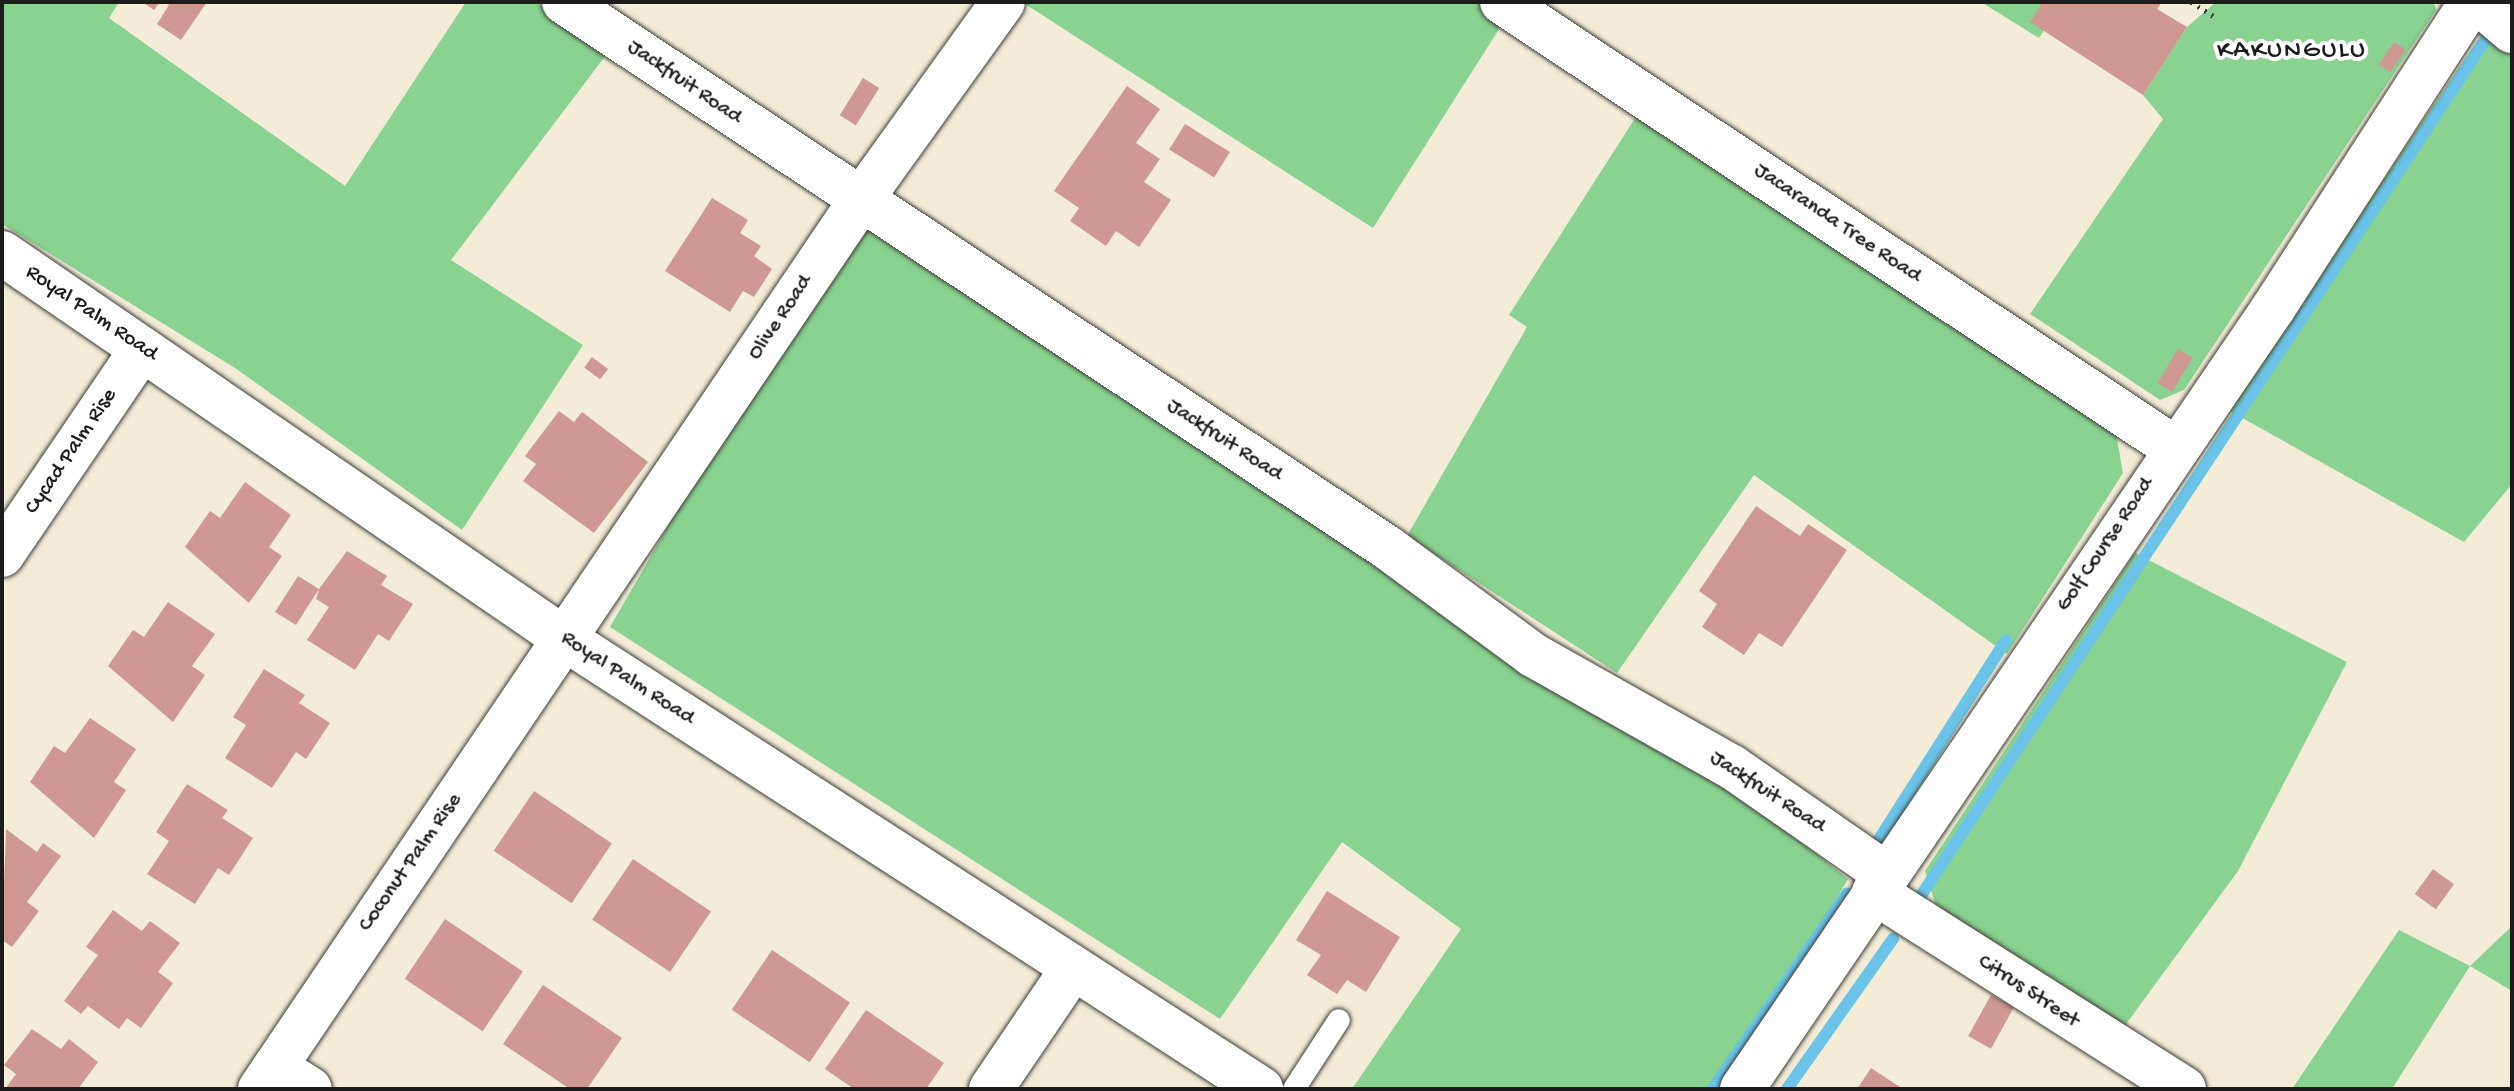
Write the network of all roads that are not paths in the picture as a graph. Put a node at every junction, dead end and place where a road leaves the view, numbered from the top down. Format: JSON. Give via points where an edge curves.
{"nodes":[{"id":1,"x":564,"y":2,"type":"edge"},
{"id":2,"x":1003,"y":2,"type":"edge"},
{"id":3,"x":1502,"y":2,"type":"edge"},
{"id":4,"x":2471,"y":2,"type":"edge"},
{"id":5,"x":2478,"y":2,"type":"edge"},
{"id":6,"x":2512,"y":31,"type":"edge"},
{"id":7,"x":860,"y":201,"type":"junction"},
{"id":8,"x":2,"y":253,"type":"edge"},
{"id":9,"x":142,"y":349,"type":"junction"},
{"id":10,"x":2173,"y":447,"type":"junction"},
{"id":11,"x":2,"y":555,"type":"edge"},
{"id":12,"x":565,"y":639,"type":"junction"},
{"id":13,"x":1880,"y":883,"type":"junction"},
{"id":14,"x":1073,"y":968,"type":"junction"},
{"id":15,"x":1339,"y":1020,"type":"dead end"},
{"id":16,"x":282,"y":1082,"type":"edge"},
{"id":17,"x":991,"y":1089,"type":"edge"},
{"id":18,"x":1261,"y":1089,"type":"edge"},
{"id":19,"x":1294,"y":1089,"type":"edge"},
{"id":20,"x":1742,"y":1089,"type":"edge"},
{"id":21,"x":2184,"y":1089,"type":"edge"}],
"edges":[{"from":1,"to":7,"type":"street","name":"Jackfruit Road"},
{"from":2,"to":7,"type":"street","name":"Olive Road"},
{"from":3,"to":10,"type":"street","name":"Jacaranda Tree Road"},
{"from":4,"to":10,"type":"street","name":"Golf Course Road","via":[[2274,307]]},
{"from":5,"to":6,"type":"street"},
{"from":7,"to":12,"type":"street","name":"Olive Road"},
{"from":7,"to":13,"type":"street","name":"Jackfruit Road","via":[[1388,548],[1533,655],[1732,767]]},
{"from":8,"to":9,"type":"street","name":"Royal Palm Road"},
{"from":9,"to":11,"type":"street","name":"Cycad Palm Rise"},
{"from":9,"to":12,"type":"street","name":"Royal Palm Road"},
{"from":10,"to":13,"type":"street","name":"Golf Course Road"},
{"from":12,"to":14,"type":"street","name":"Royal Palm Road"},
{"from":12,"to":16,"type":"street","name":"Coconut Palm Rise"},
{"from":13,"to":20,"type":"street","name":"Golf Course Road"},
{"from":13,"to":21,"type":"street","name":"Citrus Street"},
{"from":14,"to":17,"type":"street"},
{"from":14,"to":18,"type":"street","name":"Royal Palm Road"},
{"from":15,"to":19,"type":"lane"}]}
